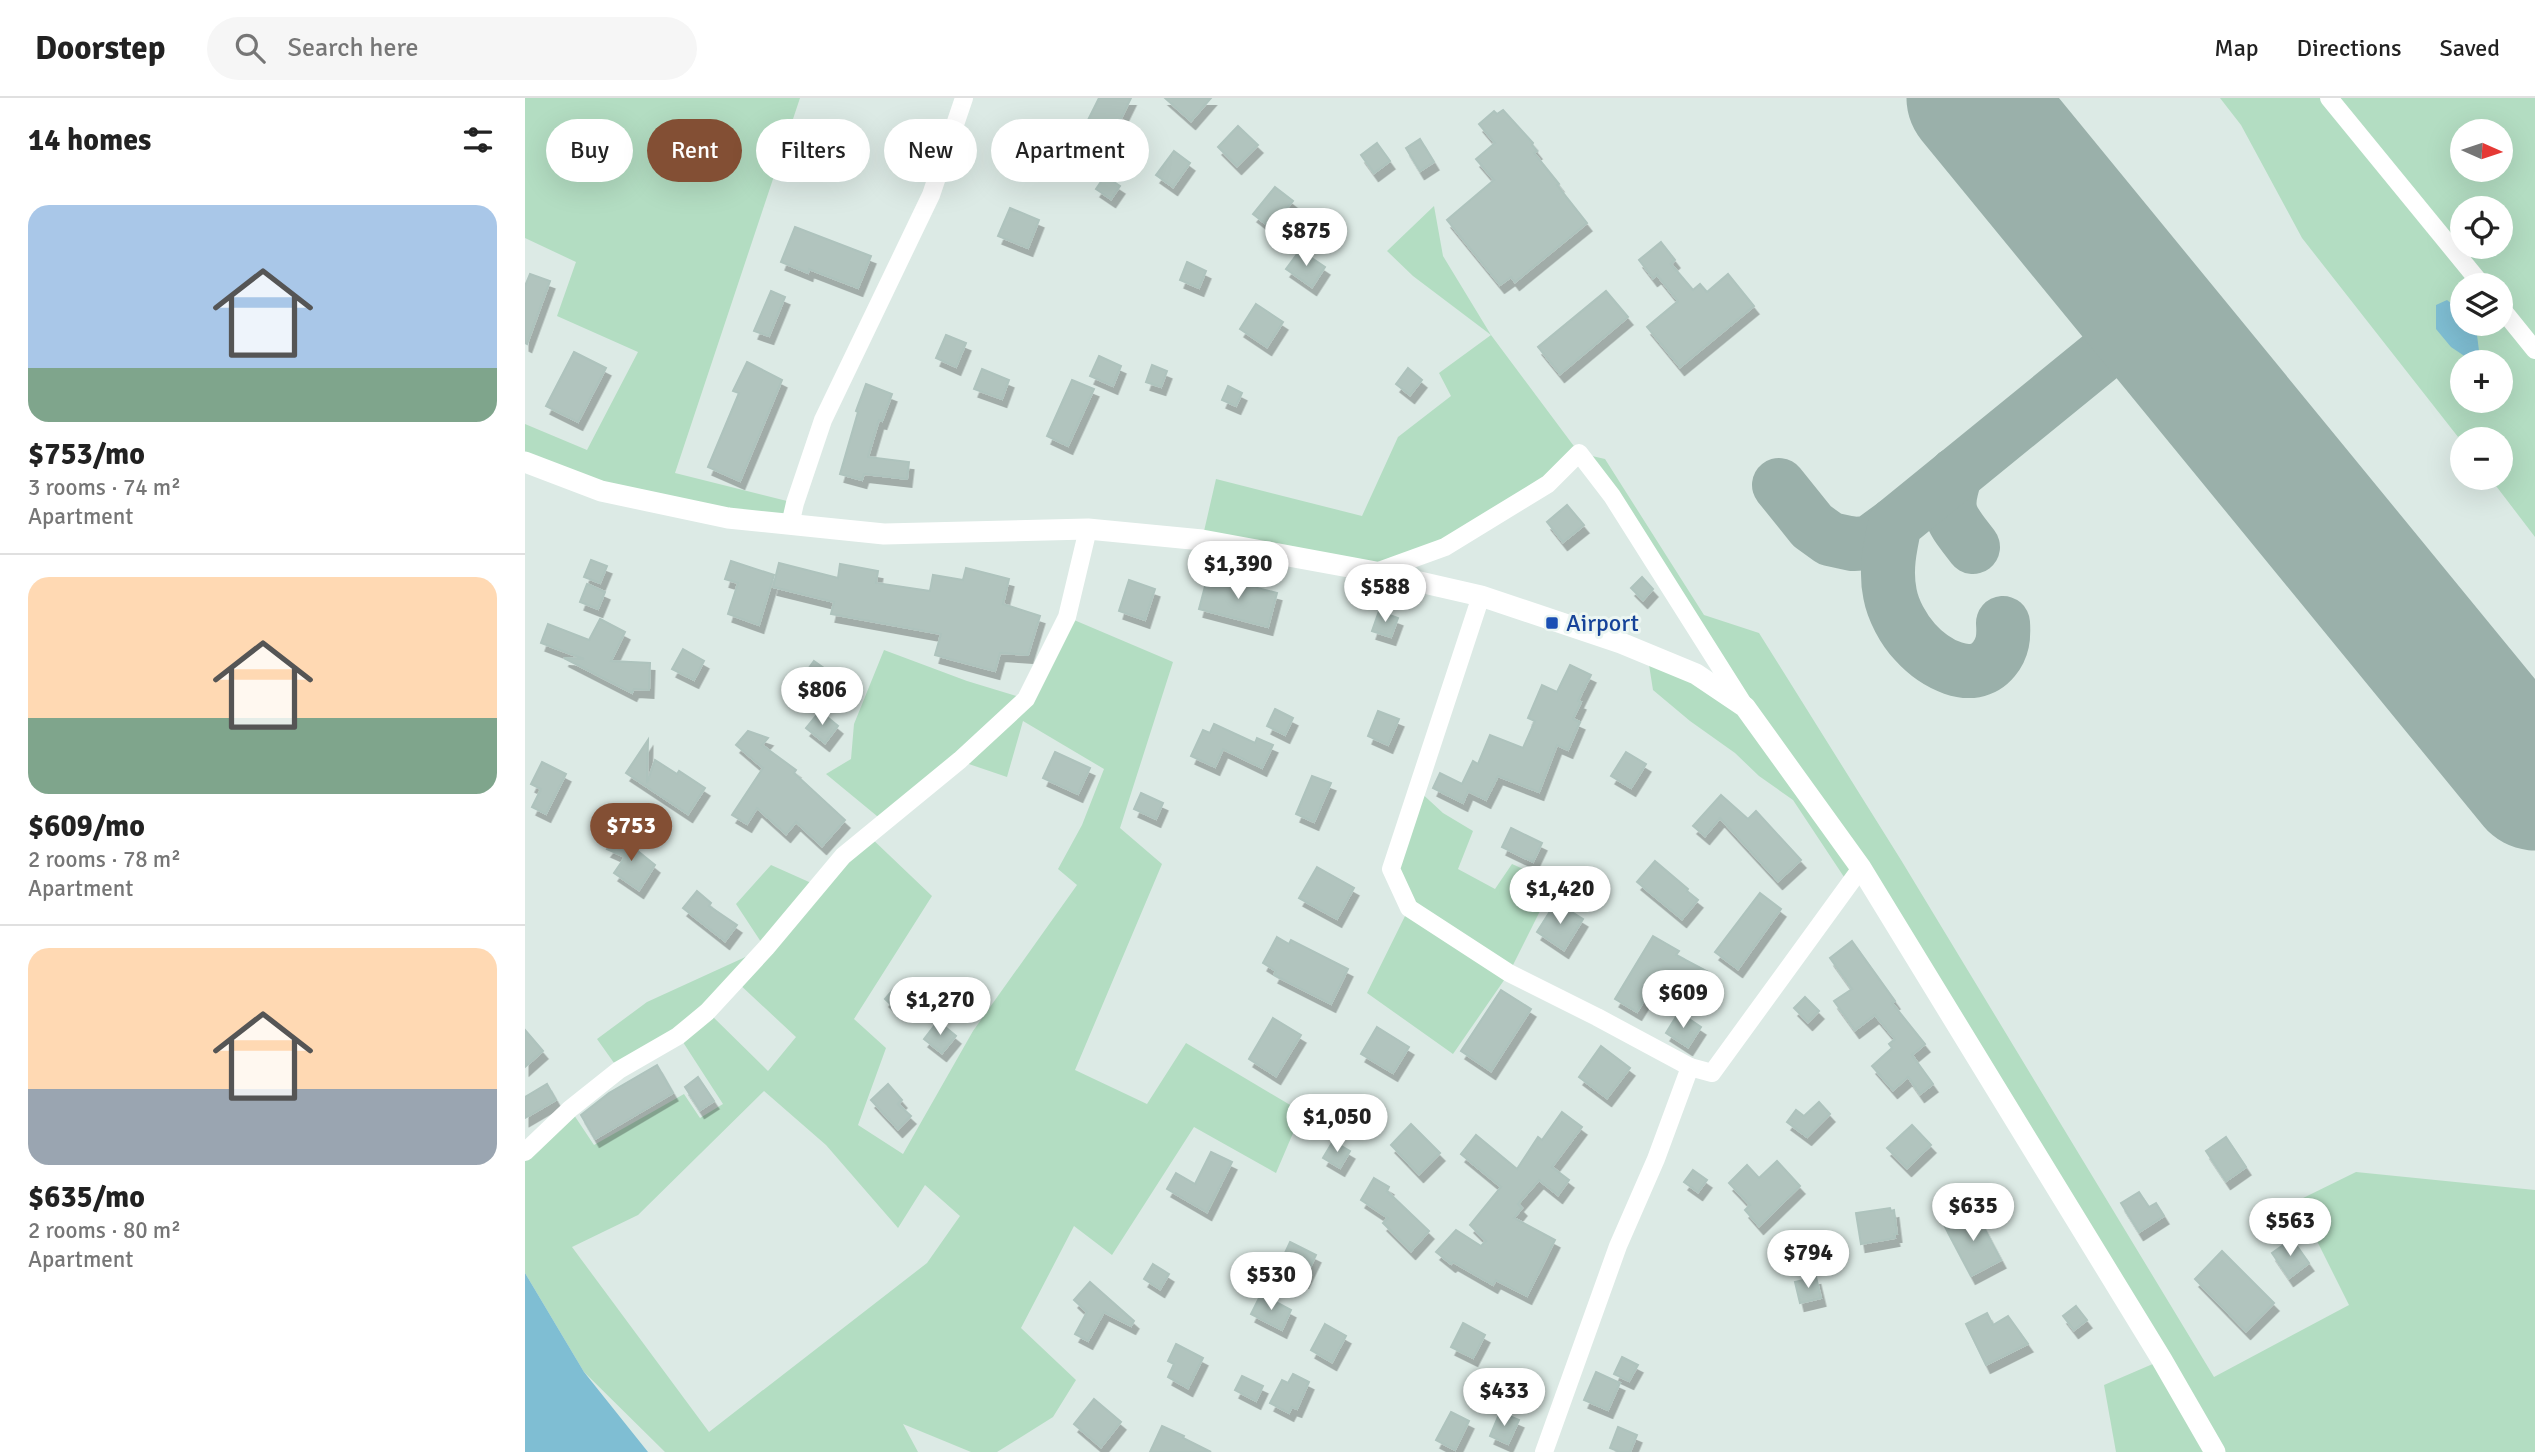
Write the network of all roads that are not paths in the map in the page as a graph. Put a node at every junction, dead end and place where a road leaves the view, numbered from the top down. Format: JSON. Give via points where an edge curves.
{"nodes":[{"id":1,"x":964,"y":98,"type":"edge"},
{"id":2,"x":2329,"y":98,"type":"edge"},
{"id":3,"x":2472,"y":273,"type":"edge"},
{"id":4,"x":2513,"y":323,"type":"edge"},
{"id":5,"x":2535,"y":350,"type":"edge"},
{"id":6,"x":525,"y":461,"type":"edge"},
{"id":7,"x":790,"y":525,"type":"junction"},
{"id":8,"x":1088,"y":529,"type":"junction"},
{"id":9,"x":1376,"y":572,"type":"junction"},
{"id":10,"x":1481,"y":596,"type":"junction"},
{"id":11,"x":1745,"y":707,"type":"junction"},
{"id":12,"x":1861,"y":868,"type":"junction"},
{"id":13,"x":1690,"y":1067,"type":"junction"},
{"id":14,"x":525,"y":1152,"type":"edge"},
{"id":15,"x":1544,"y":1452,"type":"edge"},
{"id":16,"x":2215,"y":1452,"type":"edge"}],
"edges":[{"from":1,"to":7,"type":"street","via":[[931,195],[823,420]]},
{"from":2,"to":3,"type":"street"},
{"from":4,"to":5,"type":"street"},
{"from":6,"to":7,"type":"main road","via":[[601,491],[728,518]]},
{"from":7,"to":8,"type":"main road","via":[[884,534]]},
{"from":8,"to":9,"type":"main road","via":[[1202,540]]},
{"from":8,"to":14,"type":"street","via":[[1066,617],[1026,699],[960,761],[842,856],[707,1012],[619,1070]]},
{"from":9,"to":10,"type":"main road"},
{"from":9,"to":11,"type":"street","via":[[1445,547],[1548,484],[1579,453],[1612,496]]},
{"from":10,"to":11,"type":"main road","via":[[1647,652],[1696,674]]},
{"from":10,"to":13,"type":"street","via":[[1391,869],[1409,908],[1509,973]]},
{"from":11,"to":12,"type":"main road"},
{"from":12,"to":13,"type":"street","via":[[1712,1073]]},
{"from":12,"to":16,"type":"main road"},
{"from":13,"to":15,"type":"street","via":[[1618,1246]]}]}
